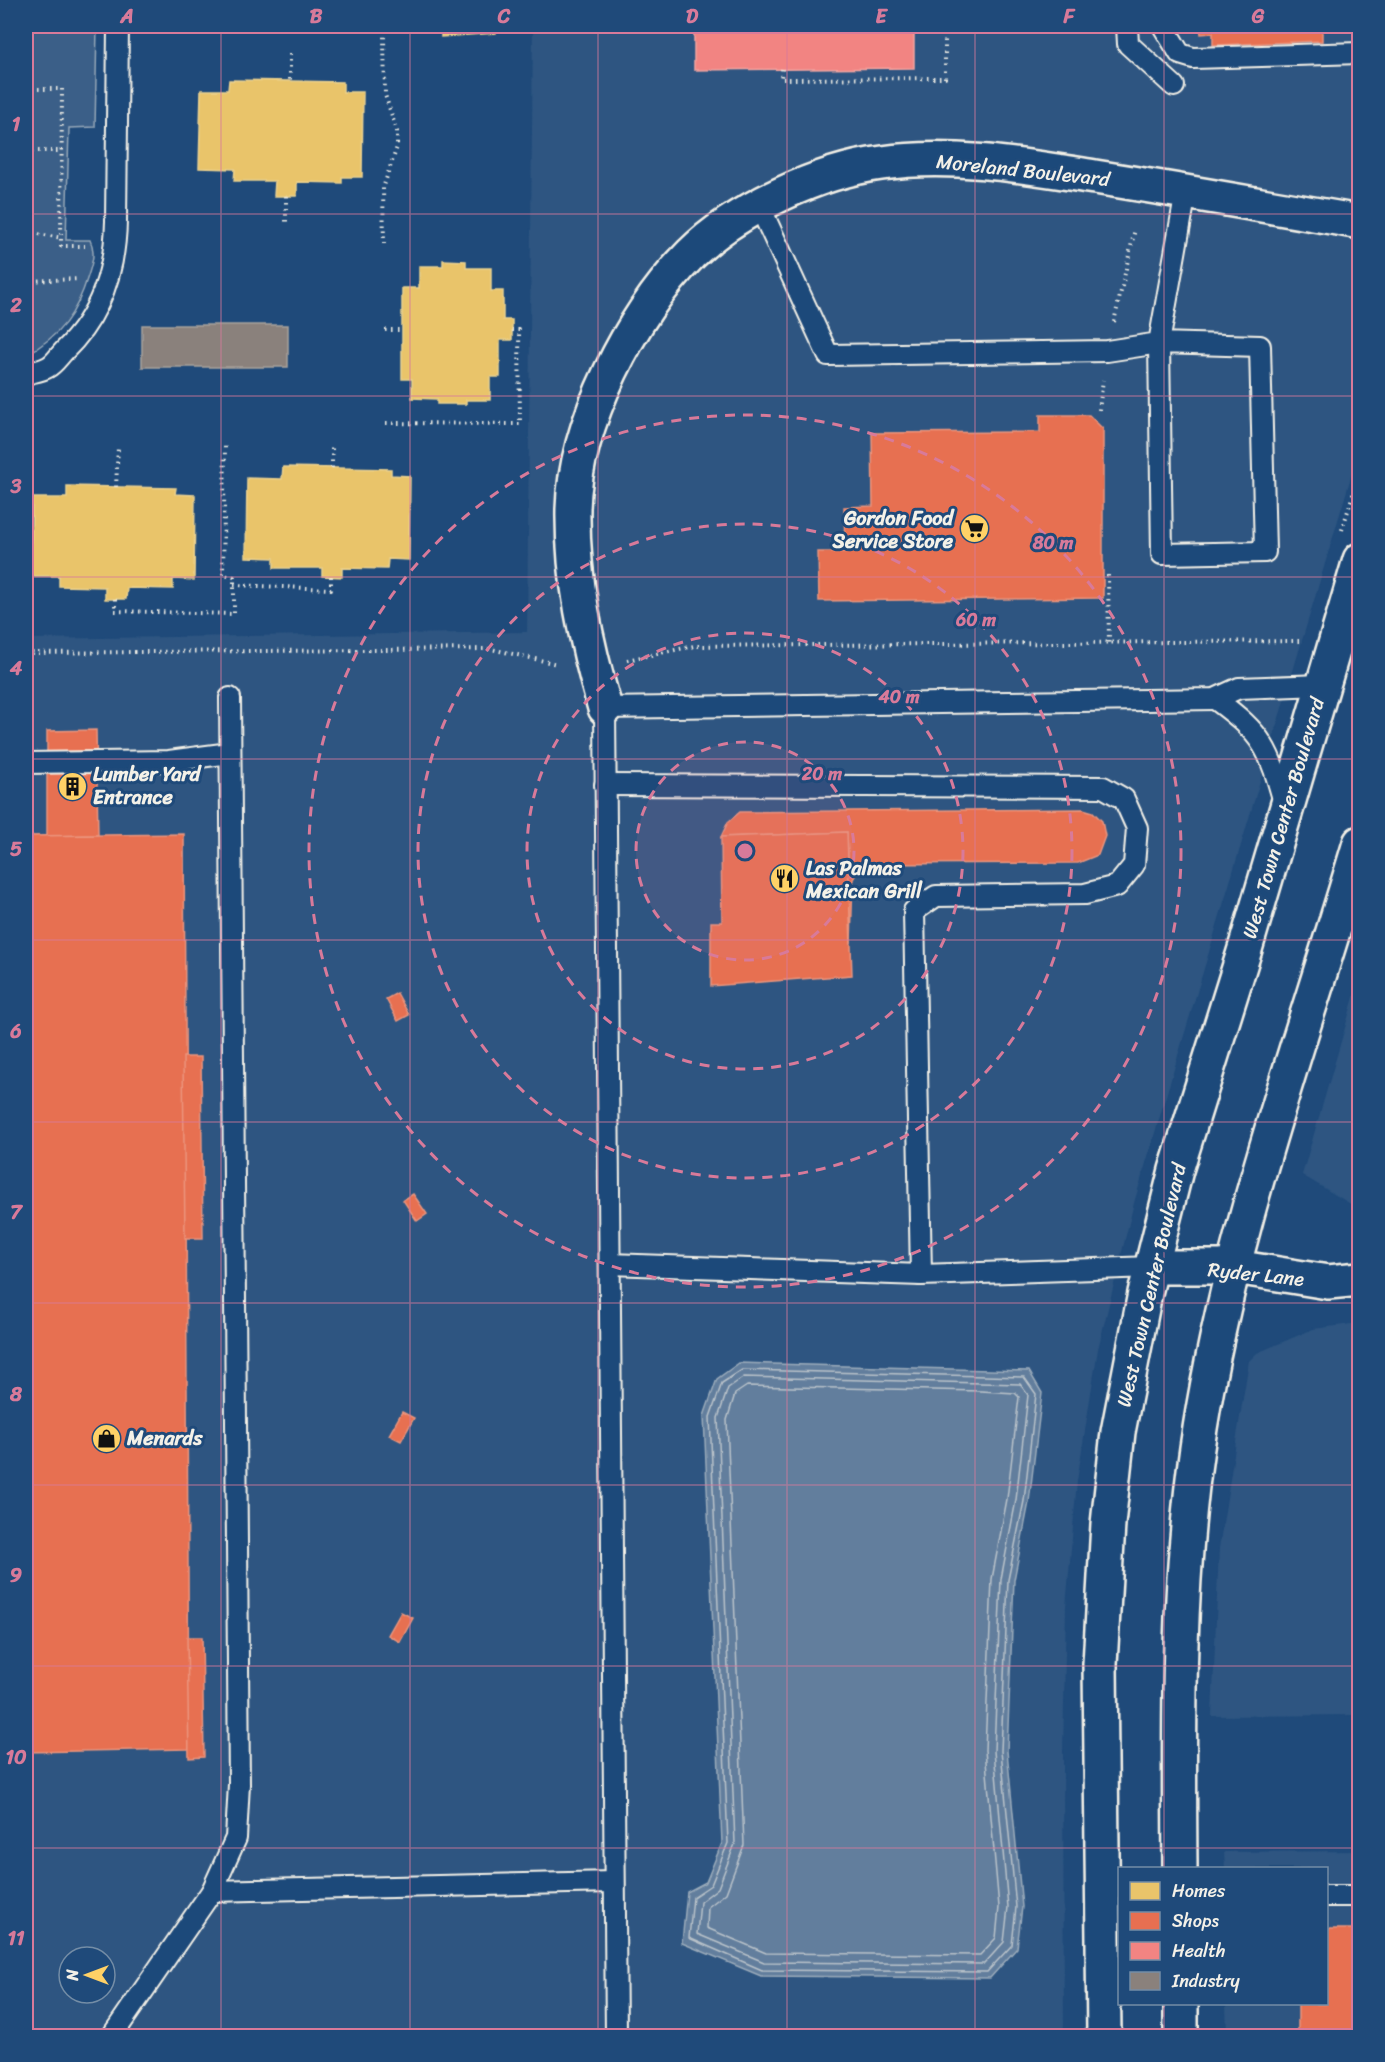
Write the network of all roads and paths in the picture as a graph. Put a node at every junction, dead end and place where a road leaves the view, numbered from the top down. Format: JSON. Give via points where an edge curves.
{"nodes":[{"id":1,"x":118,"y":26,"type":"edge"},
{"id":2,"x":945,"y":26,"type":"edge"},
{"id":3,"x":1127,"y":26,"type":"edge"},
{"id":4,"x":1163,"y":26,"type":"edge"},
{"id":5,"x":384,"y":36,"type":"dead end"},
{"id":6,"x":1359,"y":53,"type":"edge"},
{"id":7,"x":290,"y":54,"type":"dead end"},
{"id":8,"x":782,"y":69,"type":"dead end"},
{"id":9,"x":290,"y":81,"type":"dead end"},
{"id":10,"x":1174,"y":86,"type":"dead end"},
{"id":11,"x":26,"y":89,"type":"edge"},
{"id":12,"x":26,"y":151,"type":"edge"},
{"id":13,"x":61,"y":152,"type":"junction"},
{"id":14,"x":1186,"y":192,"type":"junction"},
{"id":15,"x":286,"y":196,"type":"dead end"},
{"id":16,"x":760,"y":207,"type":"junction"},
{"id":17,"x":1359,"y":222,"type":"edge"},
{"id":18,"x":286,"y":225,"type":"dead end"},
{"id":19,"x":26,"y":232,"type":"edge"},
{"id":20,"x":62,"y":238,"type":"junction"},
{"id":21,"x":26,"y":243,"type":"edge"},
{"id":22,"x":384,"y":244,"type":"dead end"},
{"id":23,"x":90,"y":253,"type":"dead end"},
{"id":24,"x":26,"y":281,"type":"edge"},
{"id":25,"x":81,"y":289,"type":"dead end"},
{"id":26,"x":385,"y":330,"type":"dead end"},
{"id":27,"x":402,"y":330,"type":"dead end"},
{"id":28,"x":512,"y":330,"type":"dead end"},
{"id":29,"x":1159,"y":343,"type":"junction"},
{"id":30,"x":26,"y":374,"type":"edge"},
{"id":31,"x":386,"y":423,"type":"dead end"},
{"id":32,"x":225,"y":446,"type":"dead end"},
{"id":33,"x":118,"y":447,"type":"dead end"},
{"id":34,"x":332,"y":447,"type":"dead end"},
{"id":35,"x":332,"y":468,"type":"dead end"},
{"id":36,"x":1359,"y":472,"type":"edge"},
{"id":37,"x":116,"y":487,"type":"dead end"},
{"id":38,"x":1349,"y":550,"type":"edge"},
{"id":39,"x":1108,"y":575,"type":"dead end"},
{"id":40,"x":331,"y":576,"type":"dead end"},
{"id":41,"x":234,"y":585,"type":"junction"},
{"id":42,"x":115,"y":599,"type":"dead end"},
{"id":43,"x":1308,"y":641,"type":"dead end"},
{"id":44,"x":1109,"y":643,"type":"junction"},
{"id":45,"x":26,"y":652,"type":"edge"},
{"id":46,"x":619,"y":661,"type":"dead end"},
{"id":47,"x":563,"y":664,"type":"dead end"},
{"id":48,"x":1322,"y":686,"type":"junction"},
{"id":49,"x":230,"y":698,"type":"dead end"},
{"id":50,"x":1215,"y":699,"type":"junction"},
{"id":51,"x":605,"y":708,"type":"junction"},
{"id":52,"x":230,"y":753,"type":"junction"},
{"id":53,"x":26,"y":763,"type":"edge"},
{"id":54,"x":605,"y":785,"type":"junction"},
{"id":55,"x":1286,"y":809,"type":"junction"},
{"id":56,"x":1359,"y":843,"type":"edge"},
{"id":57,"x":610,"y":1264,"type":"junction"},
{"id":58,"x":1152,"y":1267,"type":"junction"},
{"id":59,"x":1235,"y":1267,"type":"junction"},
{"id":60,"x":921,"y":1275,"type":"junction"},
{"id":61,"x":1359,"y":1279,"type":"edge"},
{"id":62,"x":1180,"y":1867,"type":"edge"},
{"id":63,"x":614,"y":1882,"type":"junction"},
{"id":64,"x":212,"y":1891,"type":"junction"},
{"id":65,"x":1328,"y":1896,"type":"edge"},
{"id":66,"x":1359,"y":1896,"type":"edge"},
{"id":67,"x":1181,"y":2005,"type":"edge"},
{"id":68,"x":112,"y":2037,"type":"edge"},
{"id":69,"x":616,"y":2037,"type":"edge"},
{"id":70,"x":1104,"y":2037,"type":"edge"},
{"id":71,"x":1181,"y":2037,"type":"edge"}],
"edges":[{"from":1,"to":30,"type":"lane","via":[[116,221],[111,274],[98,307],[74,342],[49,367]]},
{"from":2,"to":8,"type":"path","via":[[945,78],[781,80]]},
{"from":3,"to":10,"type":"lane","via":[[1128,44]]},
{"from":4,"to":6,"type":"lane","via":[[1180,54],[1194,58]]},
{"from":5,"to":22,"type":"path","via":[[385,95],[397,131],[397,147],[383,188]]},
{"from":7,"to":9,"type":"path"},
{"from":11,"to":13,"type":"path","via":[[62,89]]},
{"from":12,"to":13,"type":"path"},
{"from":13,"to":20,"type":"path"},
{"from":14,"to":16,"type":"main road","name":"Moreland Boulevard","via":[[1035,168],[943,159],[882,163],[823,176]]},
{"from":14,"to":17,"type":"main road","name":"Moreland Boulevard"},
{"from":14,"to":29,"type":"lane"},
{"from":15,"to":18,"type":"path"},
{"from":16,"to":29,"type":"lane","via":[[828,355],[1107,351]]},
{"from":16,"to":51,"type":"main road","name":"Moreland Boulevard","via":[[692,253],[652,301],[596,405],[573,507],[581,618]]},
{"from":19,"to":20,"type":"path"},
{"from":19,"to":21,"type":"path"},
{"from":20,"to":23,"type":"path","via":[[61,246],[88,246]]},
{"from":24,"to":25,"type":"path","via":[[86,279]]},
{"from":26,"to":27,"type":"path"},
{"from":28,"to":31,"type":"path","via":[[519,330],[520,424]]},
{"from":29,"to":29,"type":"lane","via":[[1162,554],[1265,552],[1260,346]]},
{"from":32,"to":41,"type":"path","via":[[223,575],[234,577]]},
{"from":33,"to":37,"type":"path"},
{"from":34,"to":35,"type":"path"},
{"from":36,"to":38,"type":"path"},
{"from":38,"to":48,"type":"main road","name":"West Town Center Boulevard"},
{"from":39,"to":44,"type":"path"},
{"from":40,"to":41,"type":"path","via":[[331,589]]},
{"from":41,"to":42,"type":"path","via":[[234,614],[115,611]]},
{"from":43,"to":44,"type":"path"},
{"from":44,"to":46,"type":"path","via":[[694,646]]},
{"from":45,"to":47,"type":"path","via":[[491,649]]},
{"from":48,"to":50,"type":"lane","via":[[1239,688]]},
{"from":48,"to":55,"type":"main road","name":"West Town Center Boulevard"},
{"from":49,"to":52,"type":"lane"},
{"from":50,"to":51,"type":"lane"},
{"from":50,"to":55,"type":"lane","via":[[1259,736],[1268,750]]},
{"from":51,"to":54,"type":"lane"},
{"from":52,"to":53,"type":"lane","via":[[169,761]]},
{"from":52,"to":64,"type":"lane","via":[[239,1784],[236,1838]]},
{"from":54,"to":57,"type":"lane"},
{"from":54,"to":60,"type":"lane","via":[[1103,787],[1125,799],[1137,828],[1134,865],[1117,886],[1084,894],[936,896],[914,911]]},
{"from":55,"to":58,"type":"main road","name":"West Town Center Boulevard","via":[[1176,1170]]},
{"from":56,"to":59,"type":"main road","via":[[1252,1195]]},
{"from":57,"to":60,"type":"lane"},
{"from":57,"to":63,"type":"lane"},
{"from":58,"to":59,"type":"main road","name":"Ryder Lane"},
{"from":58,"to":60,"type":"lane"},
{"from":58,"to":70,"type":"main road","name":"West Town Center Boulevard","via":[[1118,1432],[1107,1536],[1100,1664]]},
{"from":59,"to":61,"type":"main road","name":"Ryder Lane","via":[[1328,1282]]},
{"from":59,"to":62,"type":"main road","via":[[1222,1313],[1197,1446],[1186,1532],[1179,1667]]},
{"from":63,"to":64,"type":"lane"},
{"from":63,"to":69,"type":"lane"},
{"from":64,"to":68,"type":"lane"},
{"from":65,"to":66,"type":"lane"},
{"from":67,"to":71,"type":"main road"}]}
